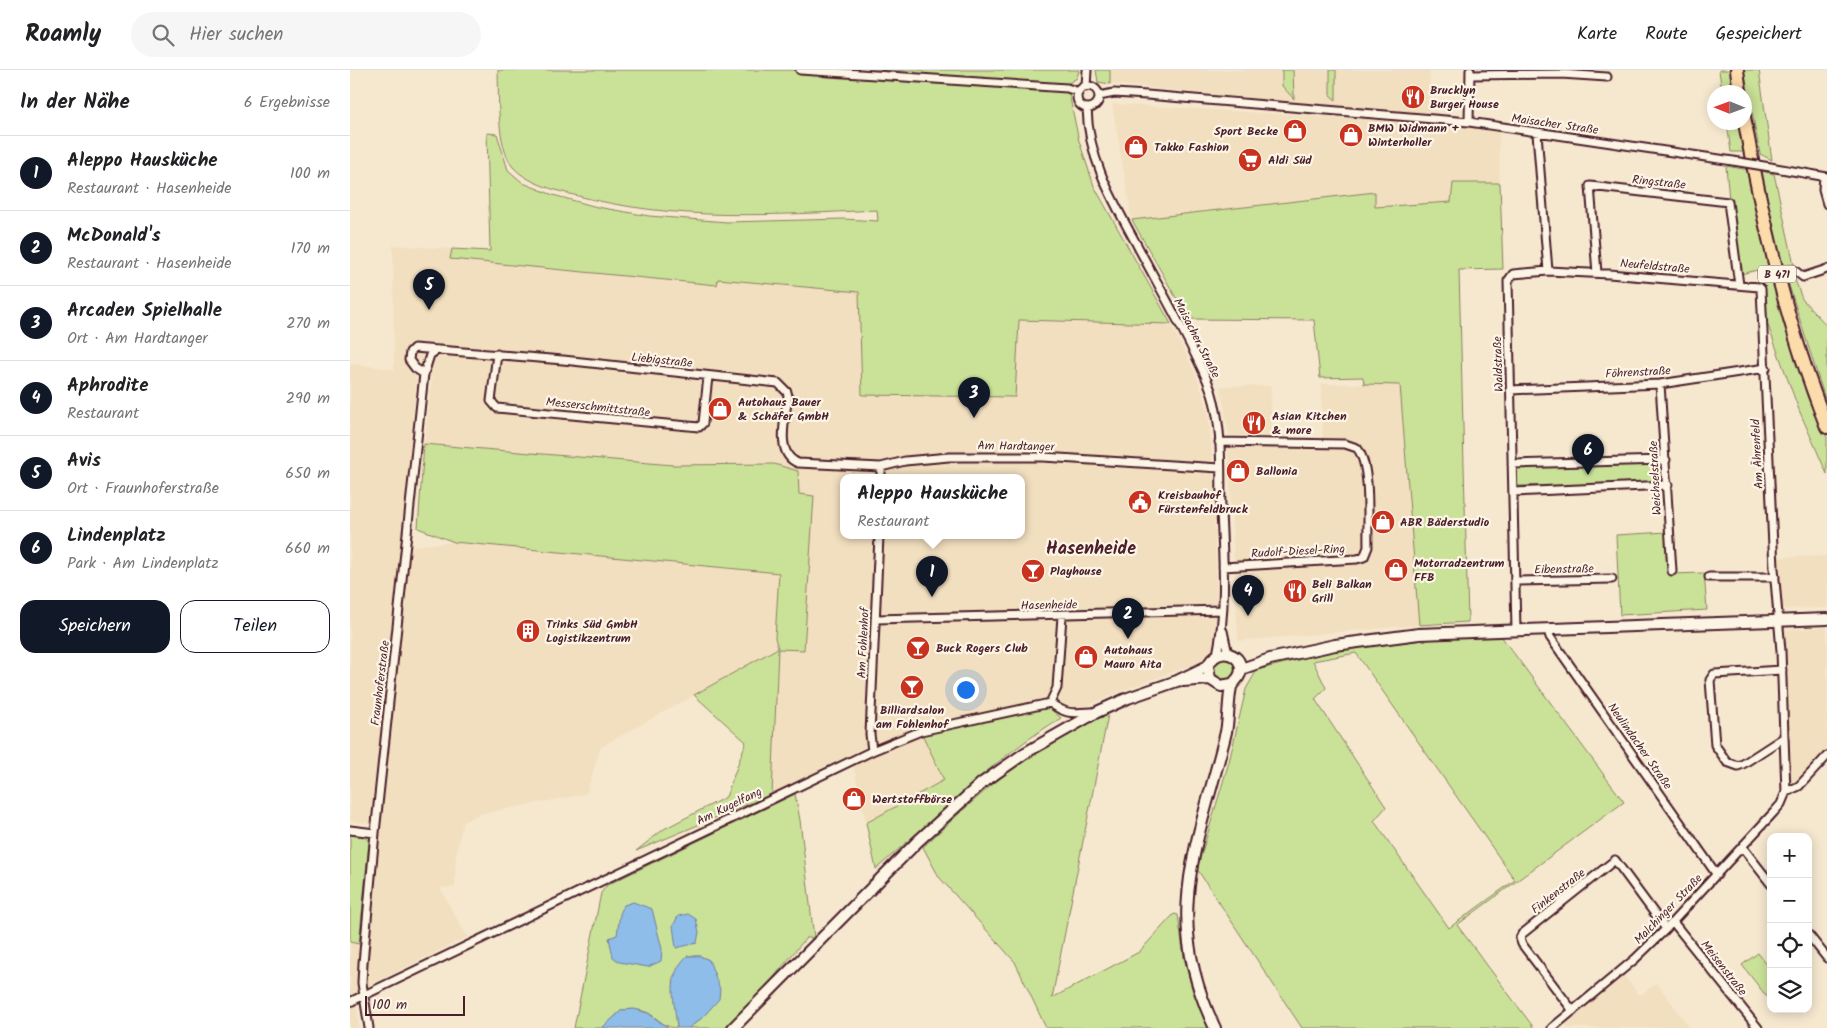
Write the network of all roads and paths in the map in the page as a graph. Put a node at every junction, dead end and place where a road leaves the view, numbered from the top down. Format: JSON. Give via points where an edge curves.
{"nodes":[{"id":1,"x":800,"y":70,"type":"edge"},
{"id":2,"x":1087,"y":70,"type":"edge"},
{"id":3,"x":1737,"y":70,"type":"edge"},
{"id":4,"x":1550,"y":72,"type":"edge"},
{"id":5,"x":1470,"y":73,"type":"edge"},
{"id":6,"x":1602,"y":75,"type":"edge"},
{"id":7,"x":1739,"y":85,"type":"edge"},
{"id":8,"x":1086,"y":87,"type":"junction"},
{"id":9,"x":1079,"y":92,"type":"junction"},
{"id":10,"x":1099,"y":96,"type":"junction"},
{"id":11,"x":1087,"y":108,"type":"junction"},
{"id":12,"x":1469,"y":122,"type":"junction"},
{"id":13,"x":1747,"y":130,"type":"edge"},
{"id":14,"x":1538,"y":133,"type":"junction"},
{"id":15,"x":1825,"y":177,"type":"edge"},
{"id":16,"x":1827,"y":204,"type":"edge"},
{"id":17,"x":1827,"y":269,"type":"edge"},
{"id":18,"x":1794,"y":270,"type":"dead end"},
{"id":19,"x":1548,"y":271,"type":"junction"},
{"id":20,"x":1597,"y":273,"type":"junction"},
{"id":21,"x":1739,"y":285,"type":"junction"},
{"id":22,"x":1759,"y":287,"type":"joint"},
{"id":23,"x":438,"y":349,"type":"junction"},
{"id":24,"x":497,"y":354,"type":"junction"},
{"id":25,"x":1766,"y":368,"type":"junction"},
{"id":26,"x":424,"y":374,"type":"junction"},
{"id":27,"x":708,"y":376,"type":"junction"},
{"id":28,"x":1660,"y":384,"type":"junction"},
{"id":29,"x":1510,"y":390,"type":"junction"},
{"id":30,"x":1827,"y":426,"type":"edge"},
{"id":31,"x":1219,"y":442,"type":"junction"},
{"id":32,"x":1666,"y":460,"type":"junction"},
{"id":33,"x":812,"y":464,"type":"joint"},
{"id":34,"x":1512,"y":464,"type":"junction"},
{"id":35,"x":881,"y":467,"type":"junction"},
{"id":36,"x":1220,"y":468,"type":"junction"},
{"id":37,"x":881,"y":474,"type":"edge"},
{"id":38,"x":1668,"y":485,"type":"junction"},
{"id":39,"x":1513,"y":492,"type":"junction"},
{"id":40,"x":879,"y":539,"type":"edge"},
{"id":41,"x":1223,"y":567,"type":"junction"},
{"id":42,"x":1672,"y":571,"type":"dead end"},
{"id":43,"x":1709,"y":577,"type":"dead end"},
{"id":44,"x":1775,"y":577,"type":"junction"},
{"id":45,"x":1612,"y":579,"type":"dead end"},
{"id":46,"x":1516,"y":581,"type":"junction"},
{"id":47,"x":1222,"y":610,"type":"junction"},
{"id":48,"x":1062,"y":616,"type":"junction"},
{"id":49,"x":876,"y":619,"type":"junction"},
{"id":50,"x":1827,"y":619,"type":"edge"},
{"id":51,"x":1778,"y":621,"type":"junction"},
{"id":52,"x":1222,"y":625,"type":"junction"},
{"id":53,"x":1516,"y":630,"type":"junction"},
{"id":54,"x":1548,"y":630,"type":"junction"},
{"id":55,"x":1217,"y":654,"type":"junction"},
{"id":56,"x":1235,"y":661,"type":"junction"},
{"id":57,"x":1208,"y":666,"type":"junction"},
{"id":58,"x":1782,"y":670,"type":"junction"},
{"id":59,"x":1210,"y":679,"type":"junction"},
{"id":60,"x":1177,"y":681,"type":"junction"},
{"id":61,"x":1232,"y":684,"type":"junction"},
{"id":62,"x":1219,"y":686,"type":"junction"},
{"id":63,"x":1050,"y":703,"type":"junction"},
{"id":64,"x":1097,"y":712,"type":"junction"},
{"id":65,"x":1229,"y":714,"type":"junction"},
{"id":66,"x":1783,"y":738,"type":"junction"},
{"id":67,"x":872,"y":751,"type":"junction"},
{"id":68,"x":1827,"y":756,"type":"edge"},
{"id":69,"x":1786,"y":792,"type":"junction"},
{"id":70,"x":350,"y":830,"type":"edge"},
{"id":71,"x":375,"y":833,"type":"junction"},
{"id":72,"x":1743,"y":848,"type":"junction"},
{"id":73,"x":1716,"y":875,"type":"junction"},
{"id":74,"x":1767,"y":879,"type":"edge"},
{"id":75,"x":1673,"y":922,"type":"junction"},
{"id":76,"x":1666,"y":929,"type":"junction"},
{"id":77,"x":1812,"y":939,"type":"edge"},
{"id":78,"x":1827,"y":958,"type":"edge"},
{"id":79,"x":365,"y":995,"type":"junction"},
{"id":80,"x":350,"y":1002,"type":"edge"},
{"id":81,"x":1573,"y":1011,"type":"junction"},
{"id":82,"x":369,"y":1028,"type":"edge"},
{"id":83,"x":733,"y":1028,"type":"edge"},
{"id":84,"x":1215,"y":1028,"type":"edge"},
{"id":85,"x":1552,"y":1028,"type":"edge"},
{"id":86,"x":1758,"y":1028,"type":"edge"}],
"edges":[{"from":1,"to":9,"type":"street","via":[[1067,88]]},
{"from":2,"to":8,"type":"street"},
{"from":3,"to":7,"type":"highway"},
{"from":4,"to":5,"type":"street"},
{"from":4,"to":6,"type":"street"},
{"from":5,"to":12,"type":"street"},
{"from":8,"to":9,"type":"street"},
{"from":8,"to":10,"type":"street","via":[[1094,88]]},
{"from":9,"to":11,"type":"street","via":[[1078,102]]},
{"from":10,"to":11,"type":"street","via":[[1095,105]]},
{"from":10,"to":12,"type":"street","name":"Maisacher Straße","via":[[1114,92]]},
{"from":11,"to":31,"type":"street","name":"Maisacher Straße","via":[[1089,138],[1096,166],[1206,377],[1214,399]]},
{"from":12,"to":14,"type":"street","name":"Maisacher Straße"},
{"from":13,"to":30,"type":"highway","number":"B 471","via":[[1783,299]]},
{"from":14,"to":15,"type":"street","name":"Maisacher Straße","bridge":true},
{"from":14,"to":19,"type":"street"},
{"from":15,"to":16,"type":"street","via":[[1823,190]]},
{"from":17,"to":18,"type":"street","via":[[1803,277]]},
{"from":19,"to":20,"type":"street","name":"Neufeldstraße"},
{"from":19,"to":29,"type":"street","name":"Waldstraße","via":[[1513,274],[1508,281]]},
{"from":20,"to":21,"type":"street","name":"Neufeldstraße"},
{"from":20,"to":21,"type":"street","name":"Ringstraße","via":[[1590,186],[1728,202]]},
{"from":21,"to":22,"type":"street","name":"Neufeldstraße"},
{"from":22,"to":25,"type":"street","name":"Am Ährenfeld"},
{"from":23,"to":24,"type":"street","name":"Liebigstraße"},
{"from":23,"to":26,"type":"street","name":"Fraunhoferstraße","via":[[430,355]]},
{"from":23,"to":26,"type":"street","via":[[416,348],[410,352],[410,363]]},
{"from":24,"to":27,"type":"street","name":"Liebigstraße"},
{"from":24,"to":27,"type":"street","name":"Messerschmittstraße","via":[[492,401],[497,408],[699,427],[703,423]]},
{"from":25,"to":28,"type":"street","name":"Föhrenstraße"},
{"from":25,"to":44,"type":"street","name":"Am Ährenfeld"},
{"from":26,"to":71,"type":"street","name":"Fraunhoferstraße"},
{"from":27,"to":33,"type":"street","name":"Liebigstraße","via":[[762,380],[782,385],[788,396],[785,453],[792,461]]},
{"from":28,"to":29,"type":"street","name":"Föhrenstraße"},
{"from":28,"to":32,"type":"street","name":"Weichselstraße"},
{"from":29,"to":34,"type":"street","name":"Waldstraße"},
{"from":31,"to":36,"type":"street","name":"Maisacher Straße"},
{"from":31,"to":41,"type":"street","name":"Rudolf-Diesel-Ring","via":[[1345,444],[1357,448],[1364,460],[1366,474],[1368,547],[1364,557]]},
{"from":32,"to":34,"type":"street"},
{"from":32,"to":38,"type":"street","name":"Weichselstraße"},
{"from":33,"to":35,"type":"street","name":"Am Hardtanger"},
{"from":34,"to":39,"type":"street","name":"Waldstraße"},
{"from":35,"to":36,"type":"street","name":"Am Hardtanger","via":[[949,457],[991,457],[1071,458]]},
{"from":35,"to":37,"type":"street"},
{"from":36,"to":41,"type":"street","name":"Maisacher Straße"},
{"from":38,"to":39,"type":"street"},
{"from":38,"to":42,"type":"street","name":"Weichselstraße"},
{"from":39,"to":46,"type":"street","name":"Waldstraße"},
{"from":40,"to":49,"type":"street","name":"Am Fohlenhof"},
{"from":41,"to":47,"type":"street","name":"Maisacher Straße"},
{"from":43,"to":44,"type":"street"},
{"from":44,"to":51,"type":"street","name":"Am Ährenfeld"},
{"from":45,"to":46,"type":"street","name":"Eibenstraße"},
{"from":46,"to":53,"type":"street","name":"Waldstraße"},
{"from":47,"to":48,"type":"street","name":"Hasenheide"},
{"from":47,"to":52,"type":"street","name":"Maisacher Straße"},
{"from":48,"to":49,"type":"street","name":"Hasenheide"},
{"from":48,"to":63,"type":"street","via":[[1057,688]]},
{"from":49,"to":67,"type":"street","name":"Am Fohlenhof","via":[[870,734]]},
{"from":50,"to":51,"type":"main road"},
{"from":51,"to":54,"type":"main road"},
{"from":51,"to":58,"type":"street"},
{"from":52,"to":55,"type":"street","name":"Maisacher Straße"},
{"from":52,"to":56,"type":"street","name":"Maisacher Straße"},
{"from":53,"to":54,"type":"main road"},
{"from":53,"to":56,"type":"main road","via":[[1419,634],[1335,645],[1270,659]]},
{"from":54,"to":73,"type":"street","name":"Neulindacher Straße"},
{"from":55,"to":56,"type":"main road"},
{"from":55,"to":57,"type":"main road"},
{"from":56,"to":61,"type":"main road","via":[[1238,678]]},
{"from":57,"to":59,"type":"main road"},
{"from":57,"to":60,"type":"main road"},
{"from":58,"to":66,"type":"street"},
{"from":58,"to":66,"type":"street","via":[[1714,674],[1710,680],[1715,745],[1727,762],[1738,766]]},
{"from":59,"to":60,"type":"main road"},
{"from":59,"to":62,"type":"main road"},
{"from":60,"to":64,"type":"main road"},
{"from":61,"to":62,"type":"main road"},
{"from":61,"to":65,"type":"main road"},
{"from":62,"to":65,"type":"main road"},
{"from":63,"to":64,"type":"street","via":[[1062,712]]},
{"from":63,"to":67,"type":"street","name":"Am Kugelfang","via":[[921,731]]},
{"from":64,"to":83,"type":"main road","via":[[1025,753],[982,783],[918,841]]},
{"from":65,"to":84,"type":"main road","via":[[1197,837],[1187,890],[1188,939],[1193,971]]},
{"from":66,"to":69,"type":"street"},
{"from":67,"to":79,"type":"street","name":"Am Kugelfang"},
{"from":68,"to":69,"type":"street","name":"Malchinger Straße","via":[[1799,786]]},
{"from":69,"to":72,"type":"street","name":"Malchinger Straße","via":[[1781,804]]},
{"from":70,"to":71,"type":"street"},
{"from":71,"to":79,"type":"street","name":"Fraunhoferstraße","via":[[363,973]]},
{"from":72,"to":73,"type":"street","name":"Malchinger Straße"},
{"from":72,"to":74,"type":"street"},
{"from":73,"to":75,"type":"street","name":"Malchinger Straße"},
{"from":75,"to":76,"type":"street","name":"Malchinger Straße"},
{"from":75,"to":86,"type":"street","name":"Meisenstraße"},
{"from":76,"to":81,"type":"street","name":"Malchinger Straße"},
{"from":76,"to":81,"type":"street","name":"Finkenstraße","via":[[1616,860],[1522,934],[1522,944]]},
{"from":77,"to":78,"type":"street"},
{"from":79,"to":80,"type":"street","name":"Am Kugelfang"},
{"from":79,"to":82,"type":"street","name":"Fraunhoferstraße"},
{"from":81,"to":85,"type":"street","name":"Malchinger Straße"}]}
